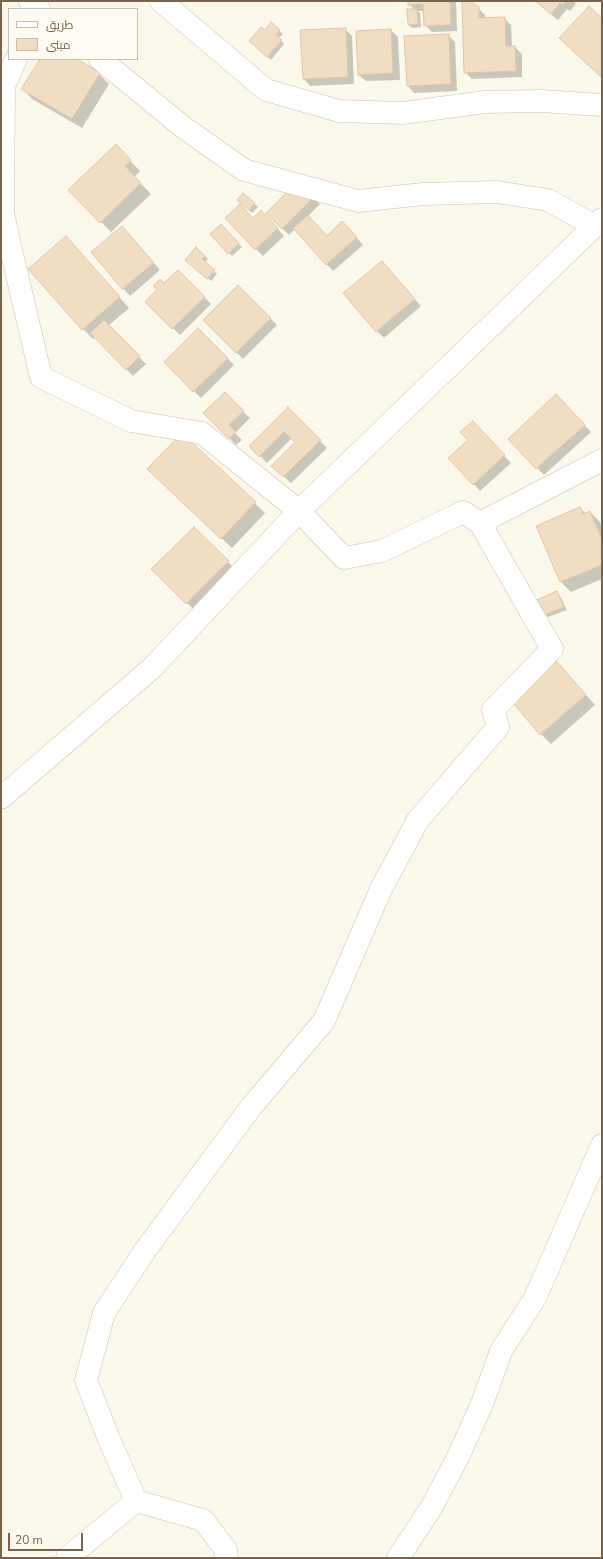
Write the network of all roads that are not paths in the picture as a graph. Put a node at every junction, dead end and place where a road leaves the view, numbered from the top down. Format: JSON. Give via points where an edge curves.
{"nodes":[{"id":1,"x":30,"y":1,"type":"edge"},
{"id":2,"x":161,"y":1,"type":"edge"},
{"id":3,"x":38,"y":8,"type":"edge"},
{"id":4,"x":16,"y":60,"type":"edge"},
{"id":5,"x":101,"y":60,"type":"edge"},
{"id":6,"x":602,"y":105,"type":"edge"},
{"id":7,"x":598,"y":222,"type":"edge"},
{"id":8,"x":5,"y":241,"type":"edge"},
{"id":9,"x":602,"y":460,"type":"edge"},
{"id":10,"x":299,"y":511,"type":"junction"},
{"id":11,"x":480,"y":523,"type":"junction"},
{"id":12,"x":1,"y":798,"type":"edge"},
{"id":13,"x":602,"y":1146,"type":"edge"},
{"id":14,"x":136,"y":1502,"type":"junction"},
{"id":15,"x":67,"y":1558,"type":"edge"},
{"id":16,"x":226,"y":1558,"type":"edge"},
{"id":17,"x":398,"y":1558,"type":"edge"}],
"edges":[{"from":1,"to":3,"type":"street"},
{"from":2,"to":6,"type":"street","via":[[266,90],[340,111],[403,113],[485,102],[541,101]]},
{"from":4,"to":8,"type":"street","via":[[4,86]]},
{"from":5,"to":7,"type":"street","via":[[183,126],[244,170],[358,201],[423,194],[497,192],[548,200]]},
{"from":7,"to":10,"type":"street"},
{"from":8,"to":10,"type":"street","via":[[41,377],[131,421],[202,433]]},
{"from":9,"to":11,"type":"street"},
{"from":10,"to":11,"type":"street","via":[[344,558],[382,551],[463,512]]},
{"from":10,"to":12,"type":"street","via":[[152,668]]},
{"from":11,"to":14,"type":"street","via":[[552,649],[493,710],[498,727],[418,820],[381,889],[324,1021],[252,1107],[144,1252],[104,1313],[86,1380]]},
{"from":13,"to":17,"type":"street","via":[[535,1298],[501,1351],[482,1404],[458,1457],[431,1508]]},
{"from":14,"to":15,"type":"street"},
{"from":14,"to":16,"type":"street","via":[[203,1520],[226,1550]]}]}
